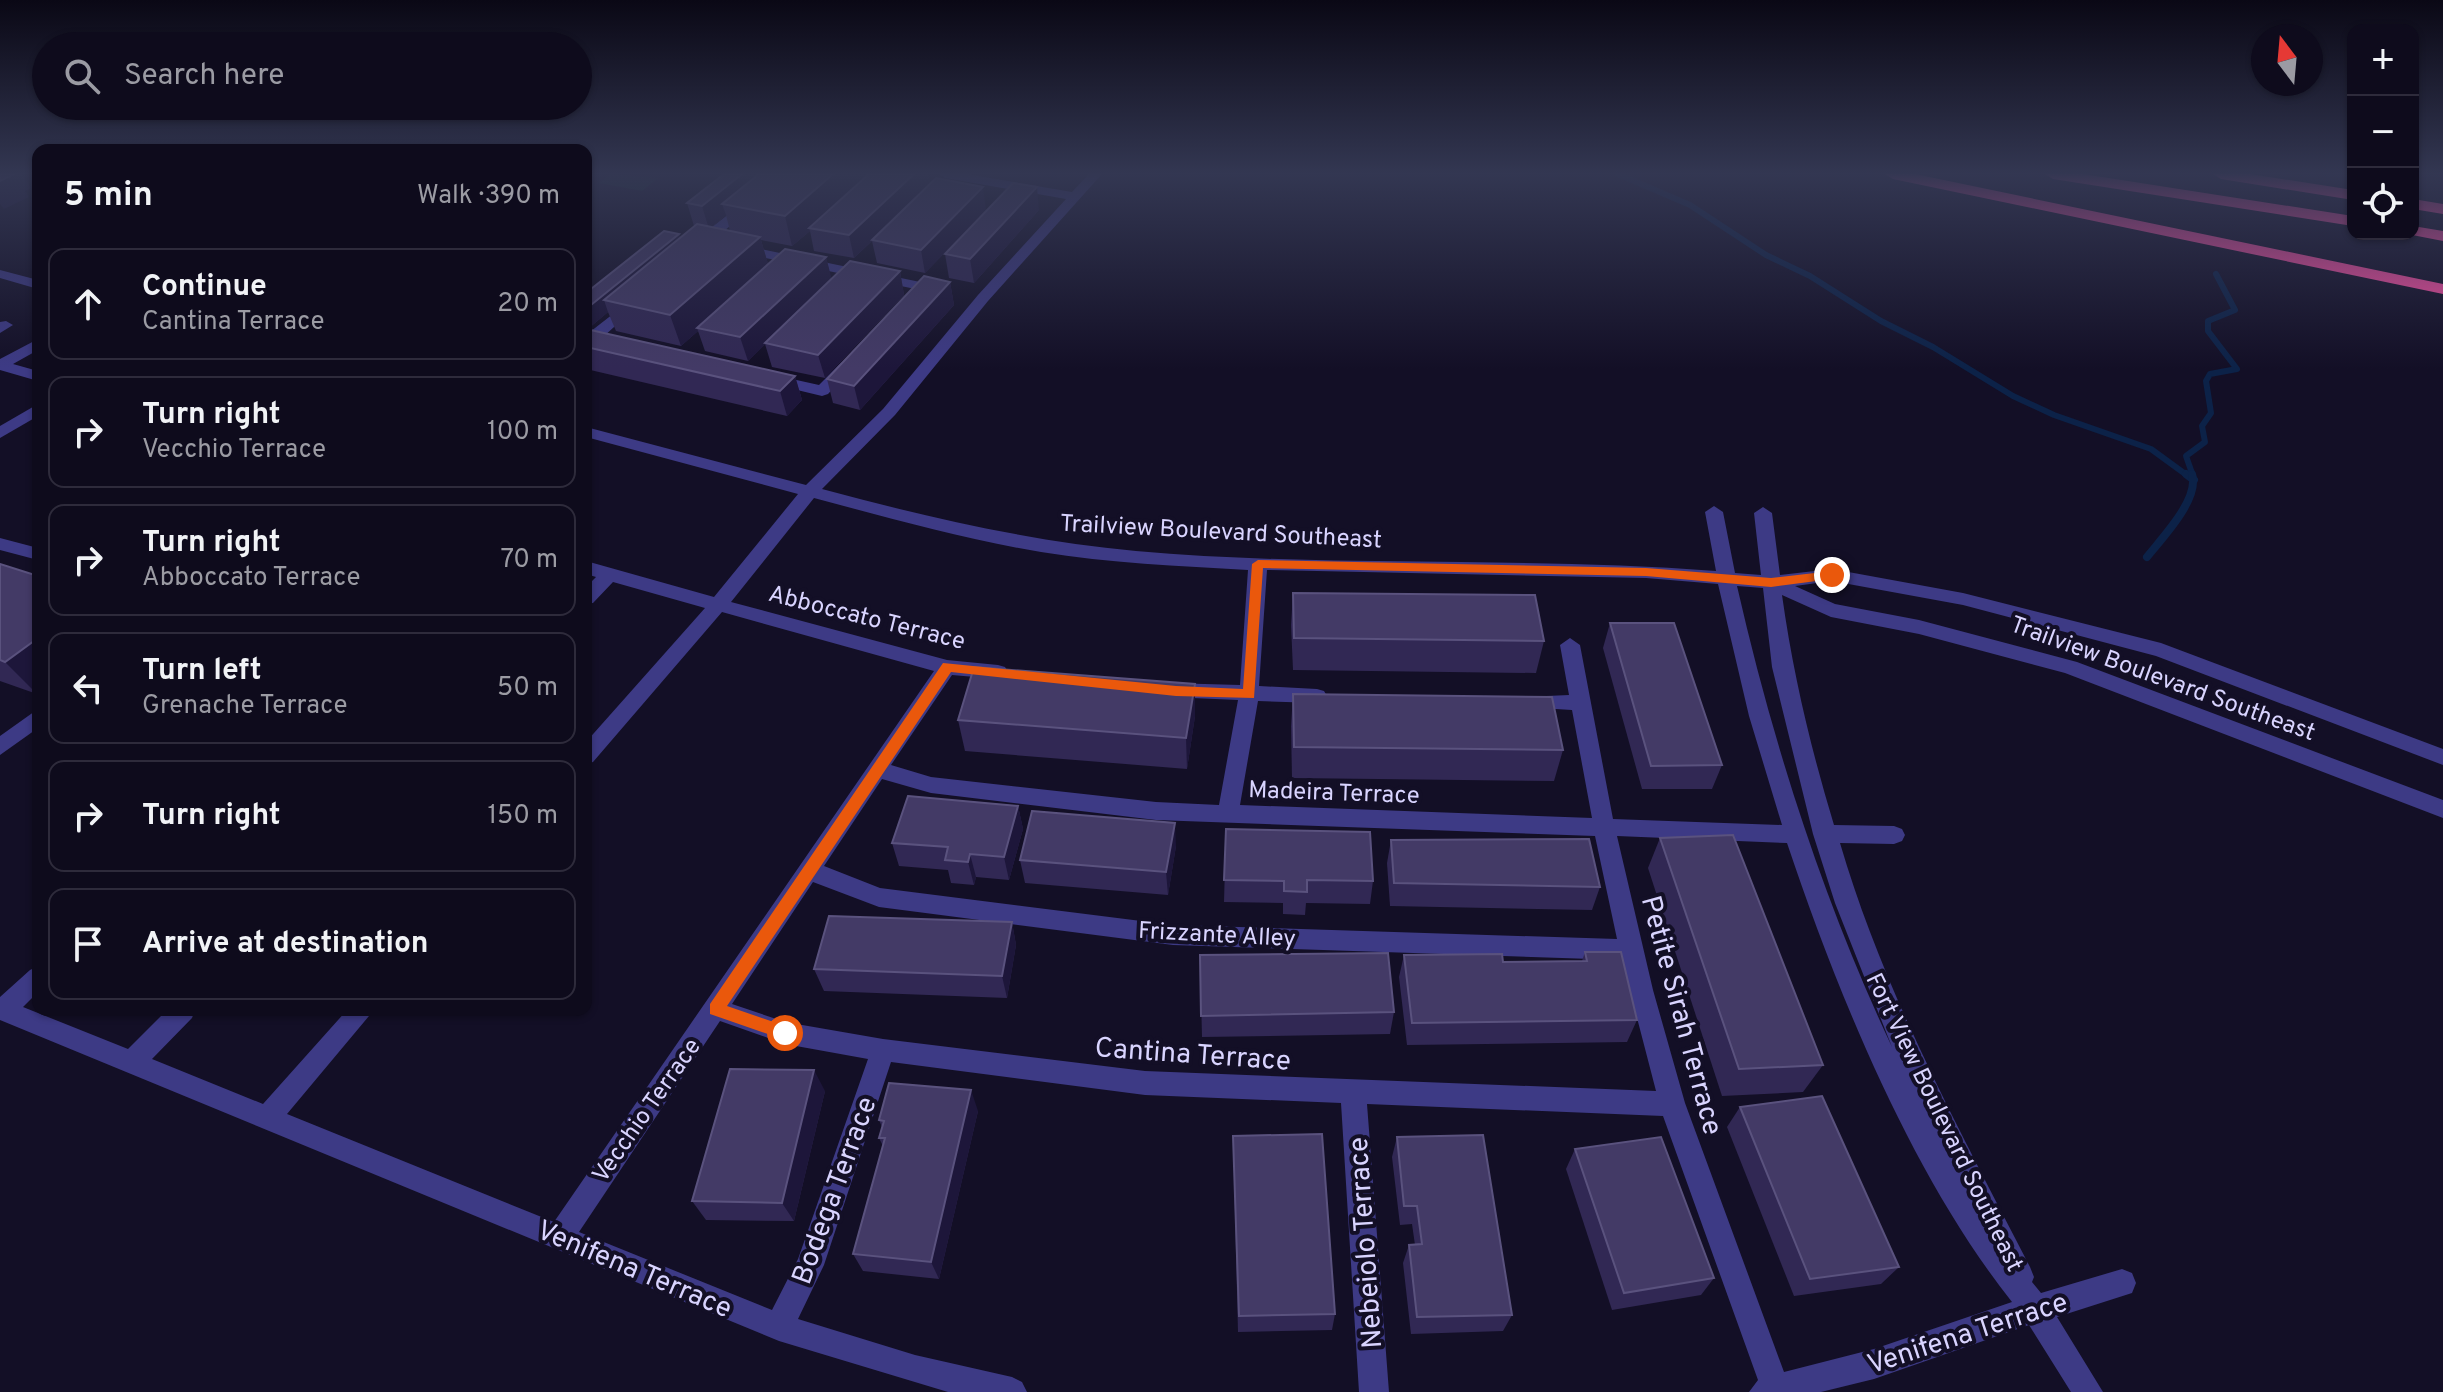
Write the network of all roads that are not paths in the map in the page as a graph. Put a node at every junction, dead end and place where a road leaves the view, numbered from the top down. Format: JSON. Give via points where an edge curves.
{"nodes":[{"id":1,"x":719,"y":239,"type":"edge"},
{"id":2,"x":1037,"y":239,"type":"edge"},
{"id":3,"x":2204,"y":239,"type":"edge"},
{"id":4,"x":0,"y":274,"type":"edge"},
{"id":5,"x":32,"y":283,"type":"edge"},
{"id":6,"x":2443,"y":289,"type":"edge"},
{"id":7,"x":647,"y":290,"type":"edge"},
{"id":8,"x":914,"y":297,"type":"edge"},
{"id":9,"x":592,"y":338,"type":"edge"},
{"id":10,"x":592,"y":339,"type":"edge"},
{"id":11,"x":622,"y":346,"type":"edge"},
{"id":12,"x":32,"y":347,"type":"edge"},
{"id":13,"x":853,"y":359,"type":"edge"},
{"id":14,"x":0,"y":365,"type":"edge"},
{"id":15,"x":32,"y":374,"type":"edge"},
{"id":16,"x":760,"y":377,"type":"edge"},
{"id":17,"x":32,"y":413,"type":"edge"},
{"id":18,"x":0,"y":433,"type":"edge"},
{"id":19,"x":592,"y":434,"type":"edge"},
{"id":20,"x":810,"y":491,"type":"junction"},
{"id":21,"x":1714,"y":512,"type":"dead end"},
{"id":22,"x":1763,"y":513,"type":"dead end"},
{"id":23,"x":0,"y":544,"type":"edge"},
{"id":24,"x":32,"y":552,"type":"edge"},
{"id":25,"x":1258,"y":564,"type":"junction"},
{"id":26,"x":592,"y":569,"type":"edge"},
{"id":27,"x":609,"y":575,"type":"junction"},
{"id":28,"x":1726,"y":578,"type":"junction"},
{"id":29,"x":1771,"y":582,"type":"junction"},
{"id":30,"x":592,"y":592,"type":"edge"},
{"id":31,"x":717,"y":606,"type":"junction"},
{"id":32,"x":1570,"y":645,"type":"dead end"},
{"id":33,"x":947,"y":667,"type":"junction"},
{"id":34,"x":1024,"y":675,"type":"edge"},
{"id":35,"x":1146,"y":688,"type":"edge"},
{"id":36,"x":1249,"y":694,"type":"junction"},
{"id":37,"x":1344,"y":697,"type":"edge"},
{"id":38,"x":1502,"y":701,"type":"edge"},
{"id":39,"x":1581,"y":703,"type":"junction"},
{"id":40,"x":32,"y":721,"type":"edge"},
{"id":41,"x":5,"y":738,"type":"edge"},
{"id":42,"x":592,"y":749,"type":"edge"},
{"id":43,"x":2443,"y":757,"type":"edge"},
{"id":44,"x":876,"y":769,"type":"junction"},
{"id":45,"x":2443,"y":809,"type":"edge"},
{"id":46,"x":1228,"y":815,"type":"junction"},
{"id":47,"x":1605,"y":827,"type":"junction"},
{"id":48,"x":1794,"y":834,"type":"junction"},
{"id":49,"x":1824,"y":834,"type":"junction"},
{"id":50,"x":1894,"y":835,"type":"dead end"},
{"id":51,"x":808,"y":870,"type":"junction"},
{"id":52,"x":1632,"y":950,"type":"junction"},
{"id":53,"x":32,"y":982,"type":"edge"},
{"id":54,"x":716,"y":1009,"type":"junction"},
{"id":55,"x":2,"y":1010,"type":"edge"},
{"id":56,"x":177,"y":1016,"type":"edge"},
{"id":57,"x":357,"y":1016,"type":"edge"},
{"id":58,"x":883,"y":1050,"type":"junction"},
{"id":59,"x":131,"y":1063,"type":"junction"},
{"id":60,"x":1353,"y":1093,"type":"junction"},
{"id":61,"x":1672,"y":1104,"type":"junction"},
{"id":62,"x":266,"y":1119,"type":"junction"},
{"id":63,"x":560,"y":1236,"type":"junction"},
{"id":64,"x":2122,"y":1283,"type":"dead end"},
{"id":65,"x":2035,"y":1310,"type":"junction"},
{"id":66,"x":779,"y":1327,"type":"junction"},
{"id":67,"x":1770,"y":1391,"type":"edge"},
{"id":68,"x":1012,"y":1392,"type":"edge"},
{"id":69,"x":1374,"y":1392,"type":"edge"},
{"id":70,"x":2088,"y":1392,"type":"edge"}],
"edges":[{"from":1,"to":8,"type":"street","via":[[711,246],[925,287]]},
{"from":2,"to":20,"type":"street","via":[[889,412]]},
{"from":3,"to":6,"type":"highway"},
{"from":4,"to":5,"type":"street"},
{"from":7,"to":9,"type":"street"},
{"from":10,"to":11,"type":"street"},
{"from":12,"to":14,"type":"street"},
{"from":13,"to":16,"type":"street","via":[[822,391]]},
{"from":14,"to":15,"type":"street"},
{"from":17,"to":18,"type":"street"},
{"from":19,"to":20,"type":"street","name":"Trailview Boulevard Southeast"},
{"from":20,"to":25,"type":"street","name":"Trailview Boulevard Southeast","via":[[947,528],[1043,546]]},
{"from":20,"to":31,"type":"street"},
{"from":21,"to":28,"type":"street","name":"Fort View Boulevard Southeast"},
{"from":22,"to":29,"type":"street","name":"Fort View Boulevard Southeast"},
{"from":23,"to":24,"type":"street"},
{"from":25,"to":28,"type":"street","name":"Trailview Boulevard Southeast"},
{"from":25,"to":36,"type":"street"},
{"from":26,"to":27,"type":"street","name":"Abboccato Terrace"},
{"from":27,"to":30,"type":"street"},
{"from":27,"to":31,"type":"street","name":"Abboccato Terrace"},
{"from":28,"to":29,"type":"street","name":"Trailview Boulevard Southeast"},
{"from":28,"to":48,"type":"street","name":"Fort View Boulevard Southeast","via":[[1747,680]]},
{"from":29,"to":43,"type":"street","name":"Trailview Boulevard Southeast","via":[[1832,575],[1963,599],[2146,646]]},
{"from":29,"to":45,"type":"street","name":"Trailview Boulevard Southeast","via":[[1831,610],[2070,667]]},
{"from":29,"to":49,"type":"street","name":"Fort View Boulevard Southeast","via":[[1791,705]]},
{"from":31,"to":33,"type":"street","name":"Abboccato Terrace"},
{"from":31,"to":42,"type":"street"},
{"from":32,"to":39,"type":"street","name":"Petite Sirah Terrace"},
{"from":33,"to":34,"type":"street","name":"Abboccato Terrace"},
{"from":33,"to":44,"type":"street","name":"Vecchio Terrace"},
{"from":35,"to":36,"type":"street"},
{"from":36,"to":37,"type":"street"},
{"from":36,"to":46,"type":"street"},
{"from":38,"to":39,"type":"street"},
{"from":39,"to":47,"type":"street","name":"Petite Sirah Terrace"},
{"from":40,"to":41,"type":"street"},
{"from":44,"to":46,"type":"street","name":"Madeira Terrace","via":[[931,785]]},
{"from":44,"to":51,"type":"street","name":"Vecchio Terrace"},
{"from":46,"to":47,"type":"street","name":"Madeira Terrace"},
{"from":47,"to":48,"type":"street","name":"Madeira Terrace"},
{"from":47,"to":52,"type":"street","name":"Petite Sirah Terrace"},
{"from":48,"to":65,"type":"street","name":"Fort View Boulevard Southeast","via":[[1846,971],[1916,1125],[1981,1240]]},
{"from":49,"to":50,"type":"street"},
{"from":49,"to":65,"type":"street","name":"Fort View Boulevard Southeast","via":[[1908,1055]]},
{"from":51,"to":52,"type":"street","name":"Frizzante Alley","via":[[879,897],[1173,935]]},
{"from":51,"to":54,"type":"street","name":"Vecchio Terrace"},
{"from":52,"to":61,"type":"street","name":"Petite Sirah Terrace"},
{"from":53,"to":55,"type":"street"},
{"from":54,"to":58,"type":"street","name":"Cantina Terrace","via":[[785,1033]]},
{"from":54,"to":63,"type":"street","name":"Vecchio Terrace"},
{"from":55,"to":59,"type":"street","name":"Venifena Terrace"},
{"from":56,"to":59,"type":"street"},
{"from":57,"to":62,"type":"street"},
{"from":58,"to":60,"type":"street","name":"Cantina Terrace","via":[[1145,1083]]},
{"from":58,"to":66,"type":"street","name":"Bodega Terrace","via":[[810,1265]]},
{"from":59,"to":62,"type":"street","name":"Venifena Terrace"},
{"from":60,"to":61,"type":"street","name":"Cantina Terrace"},
{"from":60,"to":69,"type":"street","name":"Nebeiolo Terrace"},
{"from":61,"to":67,"type":"street","name":"Petite Sirah Terrace"},
{"from":62,"to":63,"type":"street","name":"Venifena Terrace"},
{"from":63,"to":66,"type":"street","name":"Venifena Terrace"},
{"from":64,"to":65,"type":"street","name":"Venifena Terrace"},
{"from":65,"to":67,"type":"street","name":"Venifena Terrace","via":[[1874,1364]]},
{"from":65,"to":70,"type":"street","name":"Fort View Boulevard Southeast"},
{"from":66,"to":68,"type":"street","name":"Venifena Terrace","via":[[915,1370]]}]}
